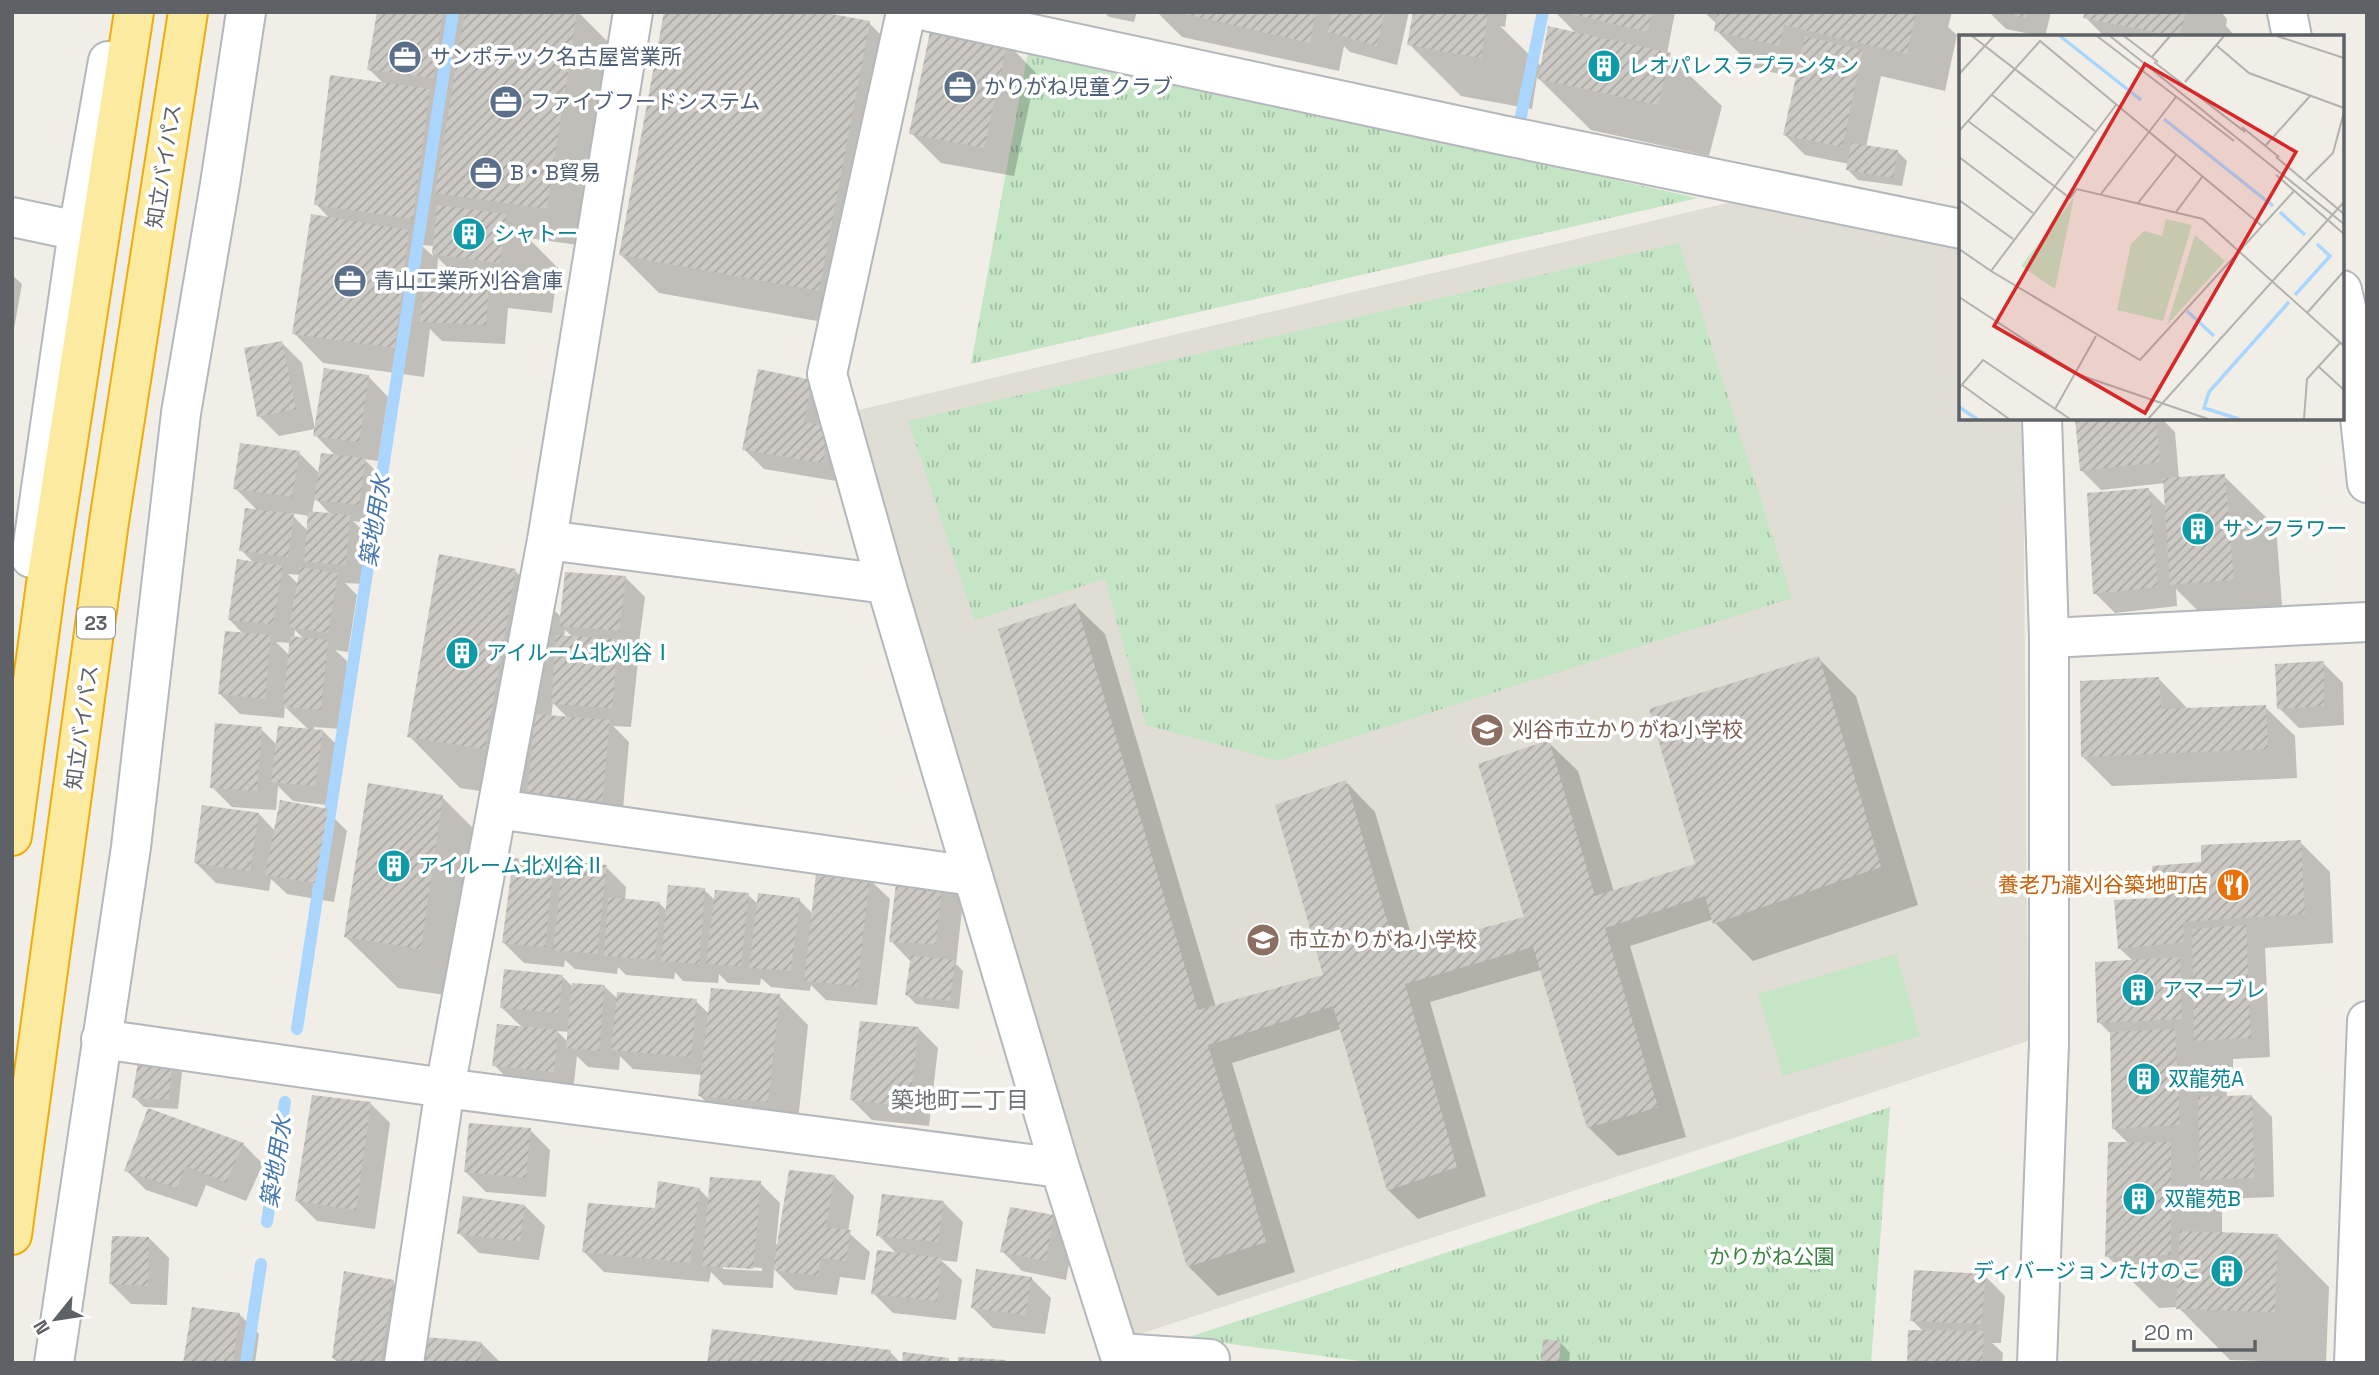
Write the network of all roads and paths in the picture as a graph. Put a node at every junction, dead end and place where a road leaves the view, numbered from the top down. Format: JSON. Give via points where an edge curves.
{"nodes":[{"id":1,"x":117,"y":12,"type":"edge"},
{"id":2,"x":134,"y":12,"type":"edge"},
{"id":3,"x":188,"y":12,"type":"edge"},
{"id":4,"x":246,"y":12,"type":"edge"},
{"id":5,"x":633,"y":12,"type":"edge"},
{"id":6,"x":906,"y":12,"type":"edge"},
{"id":7,"x":930,"y":12,"type":"edge"},
{"id":8,"x":2287,"y":12,"type":"edge"},
{"id":9,"x":2292,"y":35,"type":"edge"},
{"id":10,"x":12,"y":217,"type":"edge"},
{"id":11,"x":1959,"y":229,"type":"edge"},
{"id":12,"x":78,"y":231,"type":"junction"},
{"id":13,"x":2344,"y":298,"type":"edge"},
{"id":14,"x":2042,"y":420,"type":"edge"},
{"id":15,"x":2367,"y":483,"type":"edge"},
{"id":16,"x":547,"y":540,"type":"junction"},
{"id":17,"x":886,"y":584,"type":"junction"},
{"id":18,"x":2367,"y":622,"type":"edge"},
{"id":19,"x":2049,"y":638,"type":"junction"},
{"id":20,"x":12,"y":692,"type":"edge"},
{"id":21,"x":497,"y":808,"type":"junction"},
{"id":22,"x":12,"y":836,"type":"edge"},
{"id":23,"x":973,"y":876,"type":"junction"},
{"id":24,"x":2367,"y":1021,"type":"edge"},
{"id":25,"x":101,"y":1039,"type":"junction"},
{"id":26,"x":445,"y":1088,"type":"junction"},
{"id":27,"x":1060,"y":1168,"type":"junction"},
{"id":28,"x":12,"y":1235,"type":"edge"},
{"id":29,"x":54,"y":1363,"type":"edge"},
{"id":30,"x":404,"y":1363,"type":"edge"},
{"id":31,"x":1209,"y":1363,"type":"edge"},
{"id":32,"x":2037,"y":1363,"type":"edge"},
{"id":33,"x":2354,"y":1363,"type":"edge"}],
"edges":[{"from":1,"to":12,"type":"street"},
{"from":2,"to":22,"type":"highway"},
{"from":3,"to":28,"type":"highway","name":"知立バイパス","number":"23","via":[[109,522]]},
{"from":4,"to":25,"type":"street","via":[[181,412],[131,846]]},
{"from":5,"to":16,"type":"street"},
{"from":6,"to":17,"type":"street","via":[[827,374]]},
{"from":7,"to":11,"type":"street"},
{"from":8,"to":9,"type":"street"},
{"from":10,"to":12,"type":"street"},
{"from":12,"to":20,"type":"street"},
{"from":13,"to":15,"type":"street"},
{"from":14,"to":19,"type":"street"},
{"from":16,"to":17,"type":"street"},
{"from":16,"to":21,"type":"street"},
{"from":17,"to":23,"type":"street"},
{"from":18,"to":19,"type":"street"},
{"from":19,"to":32,"type":"street","via":[[2049,1044]]},
{"from":21,"to":23,"type":"street"},
{"from":21,"to":26,"type":"street"},
{"from":23,"to":27,"type":"street"},
{"from":24,"to":33,"type":"street"},
{"from":25,"to":26,"type":"street"},
{"from":25,"to":29,"type":"street"},
{"from":26,"to":27,"type":"street"},
{"from":26,"to":30,"type":"street"},
{"from":27,"to":31,"type":"street","via":[[1119,1353],[1210,1359]]}]}
